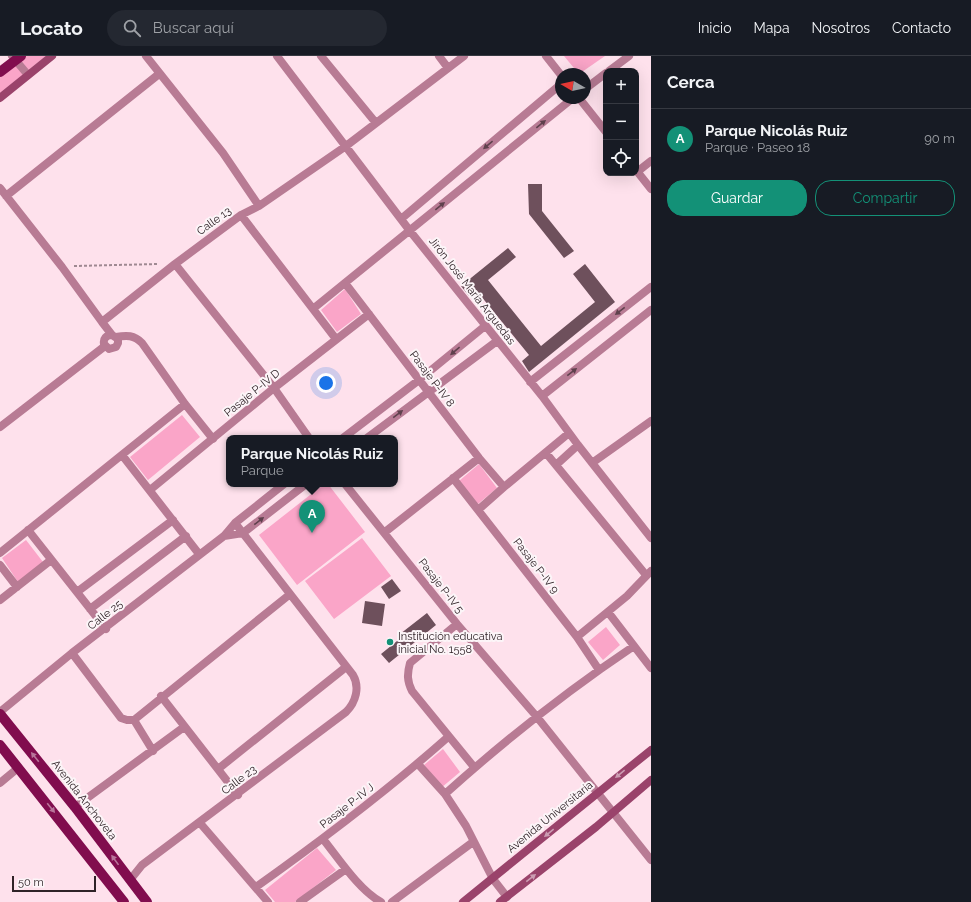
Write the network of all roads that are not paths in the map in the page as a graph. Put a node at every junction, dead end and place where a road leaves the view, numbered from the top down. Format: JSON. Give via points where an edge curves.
{"nodes":[{"id":1,"x":52,"y":56,"type":"edge"},
{"id":2,"x":146,"y":56,"type":"edge"},
{"id":3,"x":277,"y":56,"type":"edge"},
{"id":4,"x":322,"y":56,"type":"edge"},
{"id":5,"x":439,"y":56,"type":"edge"},
{"id":6,"x":464,"y":56,"type":"edge"},
{"id":7,"x":546,"y":56,"type":"edge"},
{"id":8,"x":629,"y":56,"type":"edge"},
{"id":9,"x":16,"y":57,"type":"edge"},
{"id":10,"x":448,"y":68,"type":"junction"},
{"id":11,"x":555,"y":68,"type":"edge"},
{"id":12,"x":613,"y":68,"type":"edge"},
{"id":13,"x":0,"y":72,"type":"edge"},
{"id":14,"x":159,"y":74,"type":"junction"},
{"id":15,"x":28,"y":75,"type":"junction"},
{"id":16,"x":603,"y":75,"type":"edge"},
{"id":17,"x":591,"y":84,"type":"edge"},
{"id":18,"x":555,"y":89,"type":"edge"},
{"id":19,"x":0,"y":98,"type":"edge"},
{"id":20,"x":565,"y":104,"type":"edge"},
{"id":21,"x":584,"y":104,"type":"edge"},
{"id":22,"x":376,"y":123,"type":"junction"},
{"id":23,"x":603,"y":128,"type":"edge"},
{"id":24,"x":346,"y":146,"type":"junction"},
{"id":25,"x":651,"y":161,"type":"edge"},
{"id":26,"x":639,"y":170,"type":"edge"},
{"id":27,"x":639,"y":174,"type":"edge"},
{"id":28,"x":0,"y":188,"type":"edge"},
{"id":29,"x":651,"y":189,"type":"edge"},
{"id":30,"x":6,"y":196,"type":"junction"},
{"id":31,"x":259,"y":206,"type":"junction"},
{"id":32,"x":240,"y":215,"type":"junction"},
{"id":33,"x":401,"y":219,"type":"junction"},
{"id":34,"x":410,"y":231,"type":"junction"},
{"id":35,"x":175,"y":264,"type":"junction"},
{"id":36,"x":345,"y":283,"type":"junction"},
{"id":37,"x":651,"y":287,"type":"edge"},
{"id":38,"x":314,"y":308,"type":"junction"},
{"id":39,"x":651,"y":310,"type":"edge"},
{"id":40,"x":369,"y":314,"type":"junction"},
{"id":41,"x":102,"y":322,"type":"junction"},
{"id":42,"x":485,"y":326,"type":"junction"},
{"id":43,"x":114,"y":336,"type":"junction"},
{"id":44,"x":336,"y":339,"type":"junction"},
{"id":45,"x":497,"y":341,"type":"junction"},
{"id":46,"x":105,"y":346,"type":"junction"},
{"id":47,"x":420,"y":380,"type":"junction"},
{"id":48,"x":530,"y":382,"type":"junction"},
{"id":49,"x":274,"y":388,"type":"junction"},
{"id":50,"x":428,"y":391,"type":"junction"},
{"id":51,"x":542,"y":396,"type":"junction"},
{"id":52,"x":185,"y":404,"type":"junction"},
{"id":53,"x":651,"y":421,"type":"edge"},
{"id":54,"x":0,"y":427,"type":"edge"},
{"id":55,"x":569,"y":433,"type":"junction"},
{"id":56,"x":308,"y":435,"type":"edge"},
{"id":57,"x":347,"y":435,"type":"edge"},
{"id":58,"x":371,"y":435,"type":"edge"},
{"id":59,"x":213,"y":439,"type":"junction"},
{"id":60,"x":578,"y":445,"type":"junction"},
{"id":61,"x":546,"y":453,"type":"junction"},
{"id":62,"x":122,"y":455,"type":"junction"},
{"id":63,"x":479,"y":458,"type":"junction"},
{"id":64,"x":592,"y":463,"type":"junction"},
{"id":65,"x":556,"y":465,"type":"junction"},
{"id":66,"x":452,"y":478,"type":"junction"},
{"id":67,"x":280,"y":487,"type":"edge"},
{"id":68,"x":302,"y":487,"type":"edge"},
{"id":69,"x":348,"y":487,"type":"edge"},
{"id":70,"x":504,"y":487,"type":"junction"},
{"id":71,"x":150,"y":490,"type":"junction"},
{"id":72,"x":478,"y":510,"type":"junction"},
{"id":73,"x":173,"y":520,"type":"junction"},
{"id":74,"x":235,"y":523,"type":"junction"},
{"id":75,"x":28,"y":530,"type":"junction"},
{"id":76,"x":385,"y":532,"type":"junction"},
{"id":77,"x":243,"y":533,"type":"junction"},
{"id":78,"x":186,"y":536,"type":"junction"},
{"id":79,"x":224,"y":536,"type":"junction"},
{"id":80,"x":651,"y":538,"type":"edge"},
{"id":81,"x":0,"y":553,"type":"edge"},
{"id":82,"x":199,"y":554,"type":"junction"},
{"id":83,"x":51,"y":560,"type":"junction"},
{"id":84,"x":0,"y":565,"type":"edge"},
{"id":85,"x":649,"y":573,"type":"edge"},
{"id":86,"x":17,"y":587,"type":"junction"},
{"id":87,"x":77,"y":592,"type":"junction"},
{"id":88,"x":289,"y":595,"type":"junction"},
{"id":89,"x":0,"y":600,"type":"edge"},
{"id":90,"x":90,"y":609,"type":"junction"},
{"id":91,"x":608,"y":612,"type":"junction"},
{"id":92,"x":457,"y":624,"type":"junction"},
{"id":93,"x":106,"y":629,"type":"junction"},
{"id":94,"x":577,"y":637,"type":"junction"},
{"id":95,"x":634,"y":646,"type":"junction"},
{"id":96,"x":72,"y":653,"type":"junction"},
{"id":97,"x":346,"y":667,"type":"junction"},
{"id":98,"x":651,"y":668,"type":"edge"},
{"id":99,"x":599,"y":670,"type":"junction"},
{"id":100,"x":161,"y":696,"type":"junction"},
{"id":101,"x":0,"y":713,"type":"edge"},
{"id":102,"x":537,"y":717,"type":"junction"},
{"id":103,"x":134,"y":720,"type":"junction"},
{"id":104,"x":184,"y":727,"type":"junction"},
{"id":105,"x":448,"y":737,"type":"junction"},
{"id":106,"x":0,"y":745,"type":"edge"},
{"id":107,"x":651,"y":750,"type":"edge"},
{"id":108,"x":153,"y":751,"type":"junction"},
{"id":109,"x":418,"y":764,"type":"junction"},
{"id":110,"x":18,"y":768,"type":"junction"},
{"id":111,"x":474,"y":768,"type":"junction"},
{"id":112,"x":218,"y":769,"type":"junction"},
{"id":113,"x":651,"y":780,"type":"edge"},
{"id":114,"x":1,"y":781,"type":"edge"},
{"id":115,"x":597,"y":792,"type":"junction"},
{"id":116,"x":445,"y":794,"type":"junction"},
{"id":117,"x":238,"y":795,"type":"junction"},
{"id":118,"x":75,"y":807,"type":"junction"},
{"id":119,"x":612,"y":812,"type":"junction"},
{"id":120,"x":200,"y":823,"type":"junction"},
{"id":121,"x":323,"y":839,"type":"junction"},
{"id":122,"x":473,"y":842,"type":"junction"},
{"id":123,"x":651,"y":860,"type":"edge"},
{"id":124,"x":346,"y":869,"type":"junction"},
{"id":125,"x":493,"y":879,"type":"junction"},
{"id":126,"x":130,"y":880,"type":"junction"},
{"id":127,"x":256,"y":887,"type":"junction"},
{"id":128,"x":504,"y":900,"type":"edge"},
{"id":129,"x":124,"y":902,"type":"edge"},
{"id":130,"x":147,"y":902,"type":"edge"},
{"id":131,"x":268,"y":902,"type":"edge"},
{"id":132,"x":300,"y":902,"type":"edge"},
{"id":133,"x":381,"y":902,"type":"edge"},
{"id":134,"x":392,"y":902,"type":"edge"},
{"id":135,"x":463,"y":902,"type":"edge"}],
"edges":[{"from":1,"to":15,"type":"main road"},
{"from":2,"to":14,"type":"street"},
{"from":3,"to":24,"type":"street","name":"Jirón José María Arguedas"},
{"from":4,"to":22,"type":"street"},
{"from":5,"to":10,"type":"street"},
{"from":6,"to":10,"type":"street","name":"Calle 13"},
{"from":7,"to":11,"type":"street"},
{"from":8,"to":12,"type":"street"},
{"from":9,"to":13,"type":"main road"},
{"from":9,"to":15,"type":"street"},
{"from":10,"to":22,"type":"street","name":"Calle 13"},
{"from":14,"to":30,"type":"street"},
{"from":14,"to":31,"type":"street","via":[[223,153]]},
{"from":15,"to":19,"type":"main road"},
{"from":16,"to":17,"type":"street"},
{"from":18,"to":33,"type":"street","one_way":true},
{"from":34,"to":20,"type":"street","one_way":true},
{"from":21,"to":23,"type":"street"},
{"from":22,"to":24,"type":"street","name":"Calle 13"},
{"from":24,"to":31,"type":"street","name":"Calle 13"},
{"from":24,"to":33,"type":"street","name":"Jirón José María Arguedas"},
{"from":25,"to":26,"type":"street"},
{"from":27,"to":29,"type":"street"},
{"from":28,"to":30,"type":"street"},
{"from":30,"to":41,"type":"street"},
{"from":31,"to":32,"type":"street","name":"Calle 13"},
{"from":32,"to":35,"type":"street","name":"Calle 13"},
{"from":32,"to":38,"type":"street"},
{"from":33,"to":34,"type":"street","name":"Jirón José María Arguedas"},
{"from":34,"to":36,"type":"street"},
{"from":34,"to":42,"type":"street","name":"Jirón José María Arguedas"},
{"from":35,"to":41,"type":"street","name":"Calle 13"},
{"from":35,"to":49,"type":"street"},
{"from":36,"to":38,"type":"street"},
{"from":36,"to":40,"type":"street","name":"Pasaje P-IV 8"},
{"from":37,"to":48,"type":"street","one_way":true},
{"from":38,"to":44,"type":"street"},
{"from":51,"to":39,"type":"street","one_way":true},
{"from":40,"to":44,"type":"street","name":"Pasaje P-IV D"},
{"from":40,"to":47,"type":"street","name":"Pasaje P-IV 8"},
{"from":41,"to":43,"type":"street"},
{"from":42,"to":45,"type":"street","name":"Jirón José María Arguedas"},
{"from":42,"to":47,"type":"street","one_way":true},
{"from":43,"to":46,"type":"street","via":[[107,336],[104,340]]},
{"from":43,"to":46,"type":"street","via":[[118,343],[116,347],[109,349]]},
{"from":43,"to":52,"type":"street","via":[[136,337]]},
{"from":44,"to":49,"type":"street","name":"Pasaje P-IV D"},
{"from":45,"to":48,"type":"street","name":"Jirón José María Arguedas"},
{"from":45,"to":50,"type":"street"},
{"from":46,"to":54,"type":"street"},
{"from":47,"to":50,"type":"street","name":"Pasaje P-IV 8"},
{"from":47,"to":57,"type":"street"},
{"from":48,"to":51,"type":"street","name":"Jirón José María Arguedas"},
{"from":49,"to":56,"type":"street"},
{"from":49,"to":59,"type":"street","name":"Pasaje P-IV D"},
{"from":58,"to":50,"type":"street","one_way":true},
{"from":50,"to":63,"type":"street","name":"Pasaje P-IV 8"},
{"from":51,"to":55,"type":"street","name":"Jirón José María Arguedas"},
{"from":52,"to":59,"type":"street"},
{"from":52,"to":62,"type":"street"},
{"from":53,"to":64,"type":"street"},
{"from":55,"to":60,"type":"street","name":"Jirón José María Arguedas"},
{"from":55,"to":61,"type":"street"},
{"from":59,"to":71,"type":"street","name":"Pasaje P-IV D"},
{"from":60,"to":64,"type":"street","name":"Jirón José María Arguedas"},
{"from":60,"to":65,"type":"street"},
{"from":61,"to":65,"type":"street"},
{"from":61,"to":70,"type":"street"},
{"from":62,"to":71,"type":"street"},
{"from":62,"to":75,"type":"street"},
{"from":63,"to":66,"type":"street"},
{"from":63,"to":70,"type":"street","name":"Pasaje P-IV 8"},
{"from":64,"to":80,"type":"street","name":"Jirón José María Arguedas"},
{"from":65,"to":85,"type":"street"},
{"from":66,"to":72,"type":"street","name":"Pasaje P-IV 9"},
{"from":66,"to":76,"type":"street"},
{"from":67,"to":74,"type":"street"},
{"from":77,"to":68,"type":"street","one_way":true},
{"from":69,"to":76,"type":"street","name":"Pasaje P-IV 5"},
{"from":70,"to":72,"type":"street"},
{"from":71,"to":73,"type":"street"},
{"from":72,"to":94,"type":"street","name":"Pasaje P-IV 9"},
{"from":73,"to":78,"type":"street"},
{"from":73,"to":87,"type":"street"},
{"from":74,"to":77,"type":"street"},
{"from":74,"to":79,"type":"street"},
{"from":75,"to":81,"type":"street"},
{"from":75,"to":83,"type":"street"},
{"from":76,"to":92,"type":"street","name":"Pasaje P-IV 5"},
{"from":77,"to":79,"type":"street"},
{"from":77,"to":88,"type":"street"},
{"from":78,"to":82,"type":"street"},
{"from":78,"to":90,"type":"street"},
{"from":79,"to":82,"type":"street","name":"Calle 25"},
{"from":82,"to":93,"type":"street","name":"Calle 25"},
{"from":83,"to":86,"type":"street"},
{"from":83,"to":87,"type":"street"},
{"from":84,"to":86,"type":"street"},
{"from":85,"to":91,"type":"street"},
{"from":86,"to":89,"type":"street"},
{"from":87,"to":90,"type":"street"},
{"from":88,"to":97,"type":"street"},
{"from":88,"to":100,"type":"street"},
{"from":90,"to":93,"type":"street"},
{"from":91,"to":94,"type":"street"},
{"from":91,"to":95,"type":"street"},
{"from":92,"to":102,"type":"street","name":"Pasaje P-IV 5"},
{"from":92,"to":105,"type":"street","via":[[410,663],[407,672],[412,691]]},
{"from":93,"to":96,"type":"street","name":"Calle 25"},
{"from":94,"to":99,"type":"street","name":"Pasaje P-IV 9"},
{"from":95,"to":98,"type":"street"},
{"from":95,"to":99,"type":"street"},
{"from":96,"to":101,"type":"street","name":"Calle 25"},
{"from":96,"to":103,"type":"street","via":[[121,718]]},
{"from":97,"to":112,"type":"street"},
{"from":97,"to":117,"type":"street","name":"Calle 23","via":[[356,680],[354,702],[346,712]]},
{"from":99,"to":102,"type":"street"},
{"from":100,"to":103,"type":"street"},
{"from":100,"to":104,"type":"street"},
{"from":118,"to":101,"type":"main road","name":"Avenida Anchoveta","one_way":true},
{"from":102,"to":111,"type":"street"},
{"from":102,"to":115,"type":"street","name":"Pasaje P-IV 5"},
{"from":103,"to":108,"type":"street"},
{"from":104,"to":108,"type":"street"},
{"from":104,"to":112,"type":"street"},
{"from":105,"to":109,"type":"street","name":"Pasaje P-IV J"},
{"from":105,"to":111,"type":"street"},
{"from":106,"to":110,"type":"main road"},
{"from":107,"to":115,"type":"main road","name":"Avenida Universitaria","one_way":true},
{"from":108,"to":118,"type":"street"},
{"from":109,"to":116,"type":"street"},
{"from":109,"to":121,"type":"street","name":"Pasaje P-IV J"},
{"from":110,"to":114,"type":"street"},
{"from":110,"to":129,"type":"main road","one_way":true},
{"from":111,"to":116,"type":"street"},
{"from":112,"to":117,"type":"street"},
{"from":113,"to":119,"type":"main road"},
{"from":115,"to":119,"type":"street","name":"Pasaje P-IV 5"},
{"from":115,"to":125,"type":"main road","name":"Avenida Universitaria","one_way":true},
{"from":116,"to":122,"type":"street","via":[[466,826]]},
{"from":117,"to":120,"type":"street","name":"Calle 23"},
{"from":126,"to":118,"type":"main road","name":"Avenida Anchoveta","one_way":true},
{"from":119,"to":123,"type":"street","name":"Pasaje P-IV 5"},
{"from":128,"to":119,"type":"main road","one_way":true},
{"from":120,"to":126,"type":"street","name":"Calle 23","via":[[142,865]]},
{"from":120,"to":127,"type":"street"},
{"from":121,"to":124,"type":"street"},
{"from":121,"to":127,"type":"street","name":"Pasaje P-IV J"},
{"from":122,"to":125,"type":"street"},
{"from":122,"to":134,"type":"street"},
{"from":124,"to":132,"type":"street"},
{"from":124,"to":133,"type":"street","via":[[373,898]]},
{"from":125,"to":128,"type":"street"},
{"from":125,"to":135,"type":"main road","name":"Avenida Universitaria"},
{"from":126,"to":130,"type":"main road","name":"Avenida Anchoveta"},
{"from":127,"to":131,"type":"street"}]}
